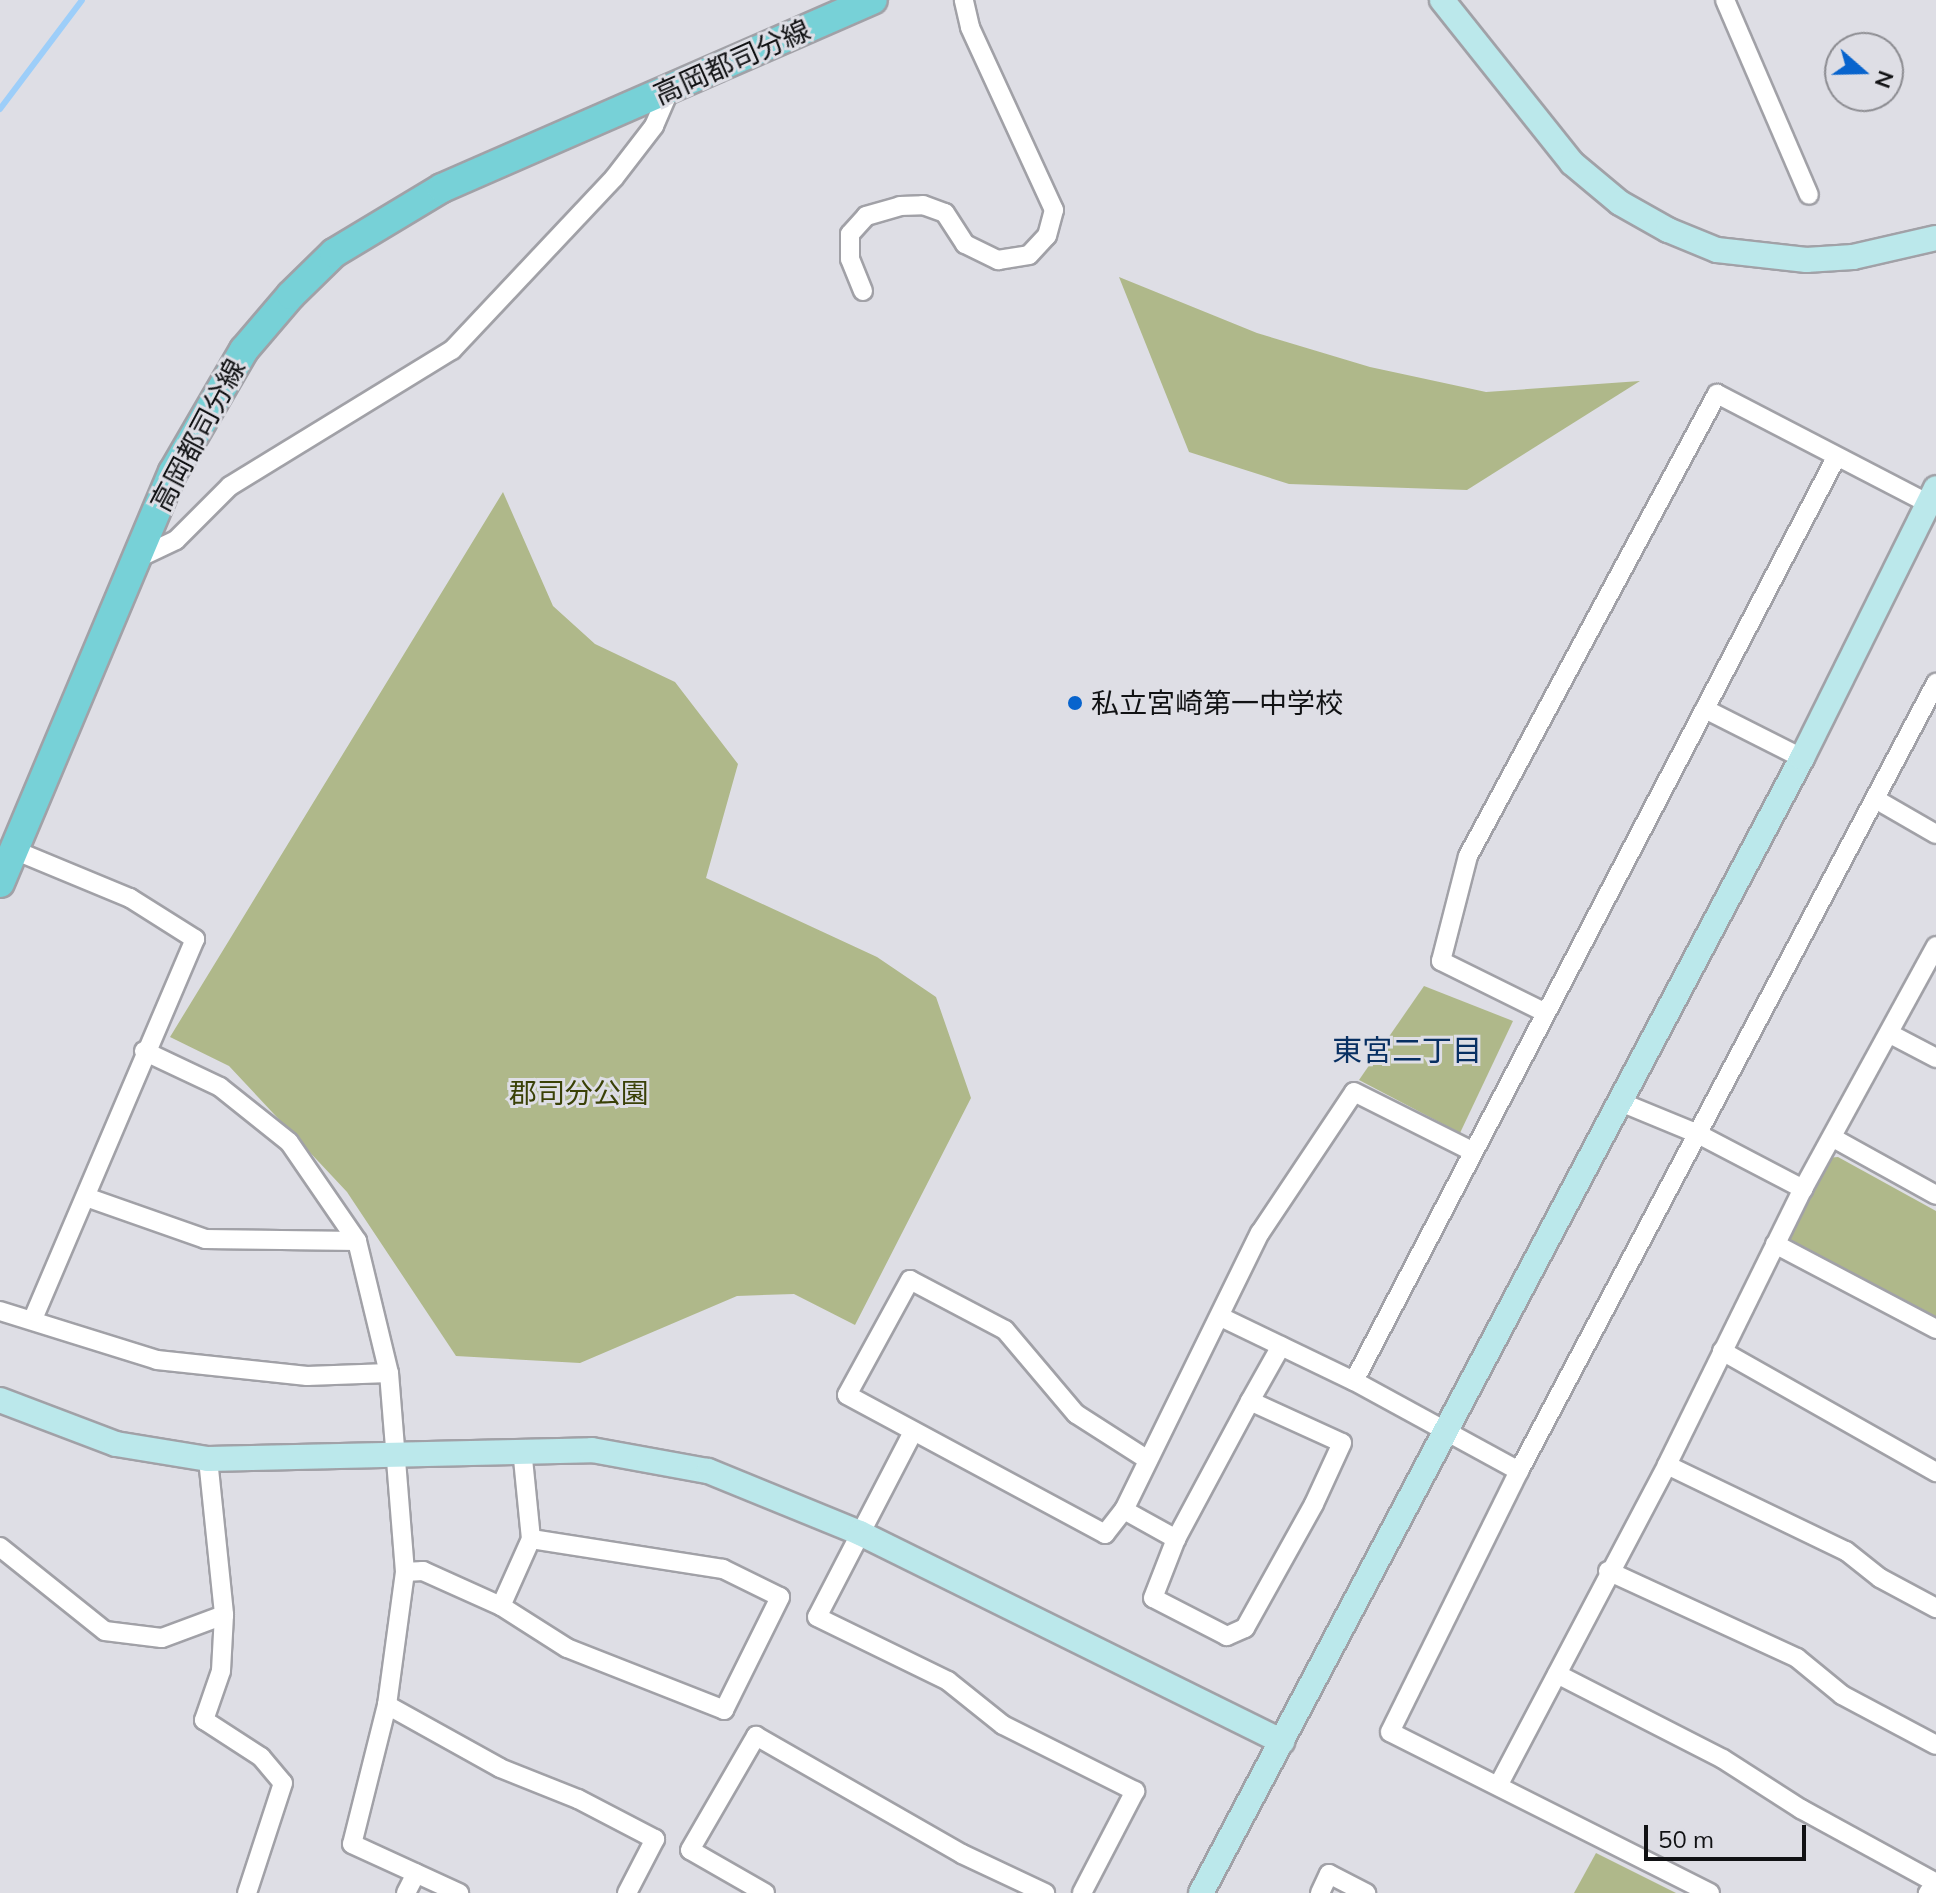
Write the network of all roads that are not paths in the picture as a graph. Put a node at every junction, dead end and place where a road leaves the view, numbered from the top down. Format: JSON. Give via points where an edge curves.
{"nodes":[{"id":1,"x":873,"y":0,"type":"edge"},
{"id":2,"x":964,"y":0,"type":"edge"},
{"id":3,"x":1442,"y":0,"type":"edge"},
{"id":4,"x":1725,"y":0,"type":"edge"},
{"id":5,"x":670,"y":89,"type":"junction"},
{"id":6,"x":1809,"y":195,"type":"dead end"},
{"id":7,"x":1936,"y":238,"type":"edge"},
{"id":8,"x":863,"y":291,"type":"dead end"},
{"id":9,"x":1836,"y":458,"type":"junction"},
{"id":10,"x":1933,"y":496,"type":"edge"},
{"id":11,"x":138,"y":558,"type":"junction"},
{"id":12,"x":1936,"y":683,"type":"edge"},
{"id":13,"x":1705,"y":709,"type":"junction"},
{"id":14,"x":1802,"y":758,"type":"junction"},
{"id":15,"x":1877,"y":800,"type":"junction"},
{"id":16,"x":1936,"y":834,"type":"edge"},
{"id":17,"x":14,"y":850,"type":"junction"},
{"id":18,"x":0,"y":883,"type":"edge"},
{"id":19,"x":1936,"y":946,"type":"edge"},
{"id":20,"x":1544,"y":1012,"type":"junction"},
{"id":21,"x":1892,"y":1035,"type":"junction"},
{"id":22,"x":144,"y":1051,"type":"junction"},
{"id":23,"x":1936,"y":1058,"type":"edge"},
{"id":24,"x":1618,"y":1101,"type":"junction"},
{"id":25,"x":1698,"y":1134,"type":"junction"},
{"id":26,"x":1835,"y":1139,"type":"junction"},
{"id":27,"x":1472,"y":1151,"type":"junction"},
{"id":28,"x":1803,"y":1189,"type":"junction"},
{"id":29,"x":1936,"y":1195,"type":"edge"},
{"id":30,"x":86,"y":1197,"type":"junction"},
{"id":31,"x":357,"y":1241,"type":"junction"},
{"id":32,"x":1775,"y":1244,"type":"junction"},
{"id":33,"x":0,"y":1311,"type":"edge"},
{"id":34,"x":1223,"y":1318,"type":"junction"},
{"id":35,"x":33,"y":1319,"type":"junction"},
{"id":36,"x":1936,"y":1329,"type":"edge"},
{"id":37,"x":1281,"y":1346,"type":"junction"},
{"id":38,"x":1722,"y":1351,"type":"junction"},
{"id":39,"x":389,"y":1373,"type":"junction"},
{"id":40,"x":1354,"y":1381,"type":"junction"},
{"id":41,"x":0,"y":1400,"type":"edge"},
{"id":42,"x":1250,"y":1401,"type":"junction"},
{"id":43,"x":1444,"y":1430,"type":"junction"},
{"id":44,"x":913,"y":1432,"type":"junction"},
{"id":45,"x":522,"y":1449,"type":"junction"},
{"id":46,"x":394,"y":1457,"type":"junction"},
{"id":47,"x":208,"y":1459,"type":"junction"},
{"id":48,"x":1148,"y":1460,"type":"junction"},
{"id":49,"x":1667,"y":1465,"type":"junction"},
{"id":50,"x":1519,"y":1471,"type":"junction"},
{"id":51,"x":1936,"y":1472,"type":"edge"},
{"id":52,"x":1124,"y":1510,"type":"junction"},
{"id":53,"x":860,"y":1533,"type":"junction"},
{"id":54,"x":531,"y":1539,"type":"junction"},
{"id":55,"x":1176,"y":1539,"type":"junction"},
{"id":56,"x":0,"y":1547,"type":"edge"},
{"id":57,"x":1608,"y":1571,"type":"junction"},
{"id":58,"x":405,"y":1572,"type":"junction"},
{"id":59,"x":501,"y":1606,"type":"junction"},
{"id":60,"x":1936,"y":1608,"type":"edge"},
{"id":61,"x":224,"y":1615,"type":"junction"},
{"id":62,"x":1557,"y":1674,"type":"junction"},
{"id":63,"x":387,"y":1705,"type":"junction"},
{"id":64,"x":1282,"y":1742,"type":"junction"},
{"id":65,"x":1936,"y":1745,"type":"edge"},
{"id":66,"x":1499,"y":1784,"type":"junction"},
{"id":67,"x":416,"y":1873,"type":"junction"},
{"id":68,"x":247,"y":1893,"type":"edge"},
{"id":69,"x":406,"y":1893,"type":"edge"},
{"id":70,"x":459,"y":1893,"type":"edge"},
{"id":71,"x":627,"y":1893,"type":"edge"},
{"id":72,"x":765,"y":1893,"type":"edge"},
{"id":73,"x":1045,"y":1893,"type":"edge"},
{"id":74,"x":1082,"y":1893,"type":"edge"},
{"id":75,"x":1201,"y":1893,"type":"edge"},
{"id":76,"x":1320,"y":1893,"type":"edge"},
{"id":77,"x":1366,"y":1893,"type":"edge"},
{"id":78,"x":1710,"y":1893,"type":"edge"},
{"id":79,"x":1928,"y":1893,"type":"edge"}],
"edges":[{"from":1,"to":5,"type":"main road","name":"高岡都司分線"},
{"from":2,"to":8,"type":"street","via":[[970,27],[1054,210],[1047,236],[1029,255],[998,260],[965,244],[951,219],[935,207],[889,209],[862,219],[850,234],[850,259]]},
{"from":3,"to":7,"type":"street","via":[[1572,163],[1620,203],[1668,230],[1717,250],[1806,260],[1853,257]]},
{"from":4,"to":6,"type":"street"},
{"from":5,"to":11,"type":"street","via":[[654,126],[614,178],[452,350],[230,486],[176,540]]},
{"from":5,"to":11,"type":"main road","name":"高岡都司分線","via":[[442,188],[334,253],[244,350],[173,472]]},
{"from":9,"to":10,"type":"street"},
{"from":9,"to":13,"type":"street"},
{"from":9,"to":20,"type":"street","via":[[1717,394],[1468,856],[1441,961]]},
{"from":10,"to":14,"type":"street"},
{"from":11,"to":17,"type":"main road","name":"高岡都司分線"},
{"from":12,"to":15,"type":"street"},
{"from":13,"to":14,"type":"street"},
{"from":13,"to":20,"type":"street"},
{"from":14,"to":24,"type":"street"},
{"from":15,"to":16,"type":"street"},
{"from":15,"to":25,"type":"street"},
{"from":17,"to":18,"type":"main road","name":"高岡都司分線"},
{"from":17,"to":22,"type":"street","via":[[130,898],[195,939]]},
{"from":19,"to":21,"type":"street"},
{"from":20,"to":27,"type":"street"},
{"from":21,"to":23,"type":"street"},
{"from":21,"to":26,"type":"street"},
{"from":22,"to":30,"type":"street"},
{"from":22,"to":31,"type":"street","via":[[220,1087],[289,1142]]},
{"from":24,"to":25,"type":"street"},
{"from":24,"to":43,"type":"street"},
{"from":25,"to":28,"type":"street"},
{"from":25,"to":50,"type":"street"},
{"from":26,"to":28,"type":"street"},
{"from":26,"to":29,"type":"street"},
{"from":27,"to":34,"type":"street","via":[[1354,1092],[1260,1233]]},
{"from":27,"to":40,"type":"street"},
{"from":28,"to":32,"type":"street"},
{"from":30,"to":31,"type":"street","via":[[205,1239]]},
{"from":30,"to":35,"type":"street"},
{"from":31,"to":39,"type":"street"},
{"from":32,"to":36,"type":"street"},
{"from":32,"to":38,"type":"street"},
{"from":33,"to":35,"type":"street"},
{"from":34,"to":37,"type":"street"},
{"from":34,"to":48,"type":"street"},
{"from":35,"to":39,"type":"street","via":[[157,1360],[307,1376]]},
{"from":37,"to":40,"type":"street"},
{"from":37,"to":42,"type":"street"},
{"from":38,"to":49,"type":"street"},
{"from":38,"to":51,"type":"street"},
{"from":39,"to":46,"type":"street"},
{"from":40,"to":43,"type":"street"},
{"from":41,"to":47,"type":"street","via":[[116,1444]]},
{"from":42,"to":55,"type":"street"},
{"from":42,"to":55,"type":"street","via":[[1342,1443],[1245,1628],[1227,1636],[1153,1598]]},
{"from":43,"to":50,"type":"street"},
{"from":43,"to":64,"type":"street"},
{"from":44,"to":48,"type":"street","via":[[847,1395],[910,1280],[1005,1330],[1076,1414]]},
{"from":44,"to":52,"type":"street","via":[[1105,1534]]},
{"from":44,"to":53,"type":"street"},
{"from":45,"to":46,"type":"street"},
{"from":45,"to":53,"type":"street","via":[[592,1450],[708,1471]]},
{"from":45,"to":54,"type":"street"},
{"from":46,"to":47,"type":"street"},
{"from":46,"to":58,"type":"street"},
{"from":47,"to":61,"type":"street"},
{"from":48,"to":52,"type":"street"},
{"from":49,"to":57,"type":"street"},
{"from":49,"to":60,"type":"street","via":[[1846,1551],[1880,1578]]},
{"from":50,"to":66,"type":"street","via":[[1390,1732]]},
{"from":52,"to":55,"type":"street"},
{"from":53,"to":64,"type":"street"},
{"from":53,"to":74,"type":"street","via":[[817,1617],[948,1681],[1003,1725],[1135,1791]]},
{"from":54,"to":59,"type":"street"},
{"from":54,"to":59,"type":"street","via":[[723,1569],[780,1597],[724,1710],[567,1648]]},
{"from":56,"to":61,"type":"street","via":[[105,1631],[162,1638]]},
{"from":57,"to":62,"type":"street"},
{"from":57,"to":65,"type":"street","via":[[1797,1658],[1842,1695]]},
{"from":58,"to":59,"type":"street","via":[[423,1571]]},
{"from":58,"to":63,"type":"street"},
{"from":61,"to":68,"type":"street","via":[[221,1671],[204,1720],[261,1757],[283,1783]]},
{"from":62,"to":66,"type":"street"},
{"from":62,"to":79,"type":"street","via":[[1723,1759],[1936,1883]]},
{"from":63,"to":67,"type":"street","via":[[352,1844]]},
{"from":63,"to":71,"type":"street","via":[[500,1768],[578,1799],[655,1839]]},
{"from":64,"to":75,"type":"street"},
{"from":66,"to":78,"type":"street"},
{"from":67,"to":69,"type":"street"},
{"from":67,"to":70,"type":"street"},
{"from":72,"to":73,"type":"street","via":[[690,1850],[756,1736],[962,1854]]},
{"from":76,"to":77,"type":"street","via":[[1329,1874]]}]}
